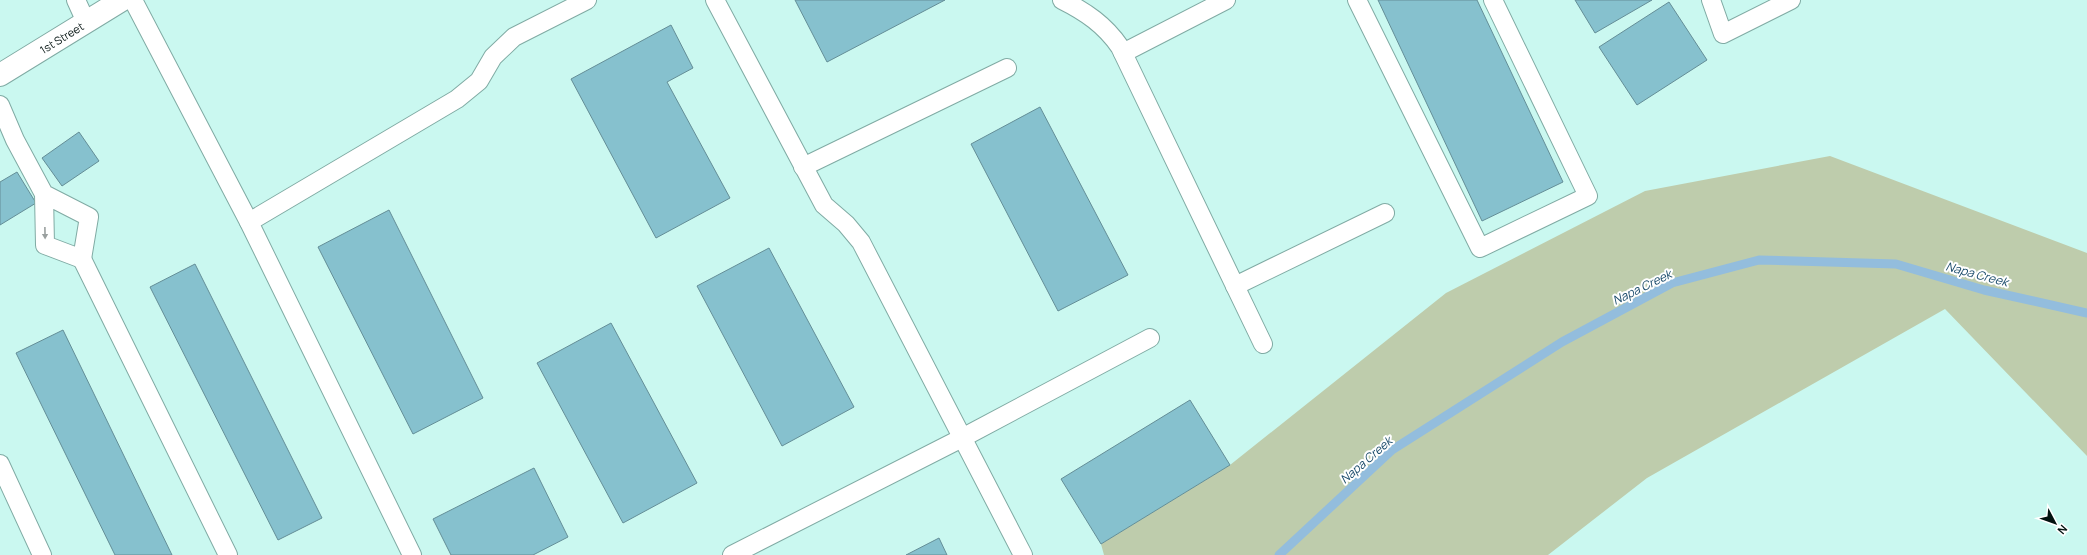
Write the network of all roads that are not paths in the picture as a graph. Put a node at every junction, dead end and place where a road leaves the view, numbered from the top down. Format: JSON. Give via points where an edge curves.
{"nodes":[{"id":1,"x":76,"y":0,"type":"edge"},
{"id":2,"x":122,"y":0,"type":"edge"},
{"id":3,"x":133,"y":0,"type":"edge"},
{"id":4,"x":587,"y":0,"type":"edge"},
{"id":5,"x":715,"y":0,"type":"edge"},
{"id":6,"x":1062,"y":0,"type":"edge"},
{"id":7,"x":1226,"y":0,"type":"edge"},
{"id":8,"x":1357,"y":0,"type":"edge"},
{"id":9,"x":1493,"y":0,"type":"edge"},
{"id":10,"x":1710,"y":0,"type":"edge"},
{"id":11,"x":1791,"y":0,"type":"edge"},
{"id":12,"x":86,"y":22,"type":"junction"},
{"id":13,"x":1123,"y":53,"type":"junction"},
{"id":14,"x":1006,"y":68,"type":"dead end"},
{"id":15,"x":0,"y":75,"type":"edge"},
{"id":16,"x":0,"y":105,"type":"edge"},
{"id":17,"x":803,"y":167,"type":"junction"},
{"id":18,"x":44,"y":194,"type":"junction"},
{"id":19,"x":1385,"y":213,"type":"dead end"},
{"id":20,"x":250,"y":222,"type":"junction"},
{"id":21,"x":82,"y":260,"type":"junction"},
{"id":22,"x":1235,"y":286,"type":"junction"},
{"id":23,"x":1150,"y":338,"type":"dead end"},
{"id":24,"x":1263,"y":344,"type":"dead end"},
{"id":25,"x":962,"y":438,"type":"junction"},
{"id":26,"x":0,"y":464,"type":"edge"},
{"id":27,"x":42,"y":555,"type":"edge"},
{"id":28,"x":228,"y":555,"type":"edge"},
{"id":29,"x":412,"y":555,"type":"edge"},
{"id":30,"x":732,"y":555,"type":"edge"},
{"id":31,"x":1023,"y":555,"type":"edge"}],
"edges":[{"from":1,"to":12,"type":"lane"},
{"from":2,"to":12,"type":"main road","name":"1st Street"},
{"from":3,"to":20,"type":"lane"},
{"from":4,"to":20,"type":"lane","via":[[514,37],[493,57],[479,81],[451,103]]},
{"from":5,"to":17,"type":"lane"},
{"from":6,"to":13,"type":"lane","via":[[1079,8],[1105,28]]},
{"from":7,"to":13,"type":"lane"},
{"from":8,"to":9,"type":"lane","via":[[1480,248],[1588,196]]},
{"from":10,"to":11,"type":"lane","via":[[1723,34]]},
{"from":12,"to":15,"type":"main road","name":"1st Street"},
{"from":13,"to":22,"type":"lane"},
{"from":14,"to":17,"type":"lane"},
{"from":16,"to":18,"type":"lane","via":[[15,140]]},
{"from":17,"to":25,"type":"lane","via":[[824,206],[846,224],[861,242]]},
{"from":18,"to":21,"type":"lane","one_way":true,"via":[[45,245]]},
{"from":18,"to":21,"type":"lane","via":[[89,217]]},
{"from":19,"to":22,"type":"lane"},
{"from":20,"to":29,"type":"lane"},
{"from":21,"to":28,"type":"lane"},
{"from":22,"to":24,"type":"lane"},
{"from":23,"to":25,"type":"lane"},
{"from":25,"to":30,"type":"lane"},
{"from":25,"to":31,"type":"lane"},
{"from":26,"to":27,"type":"lane"}]}
